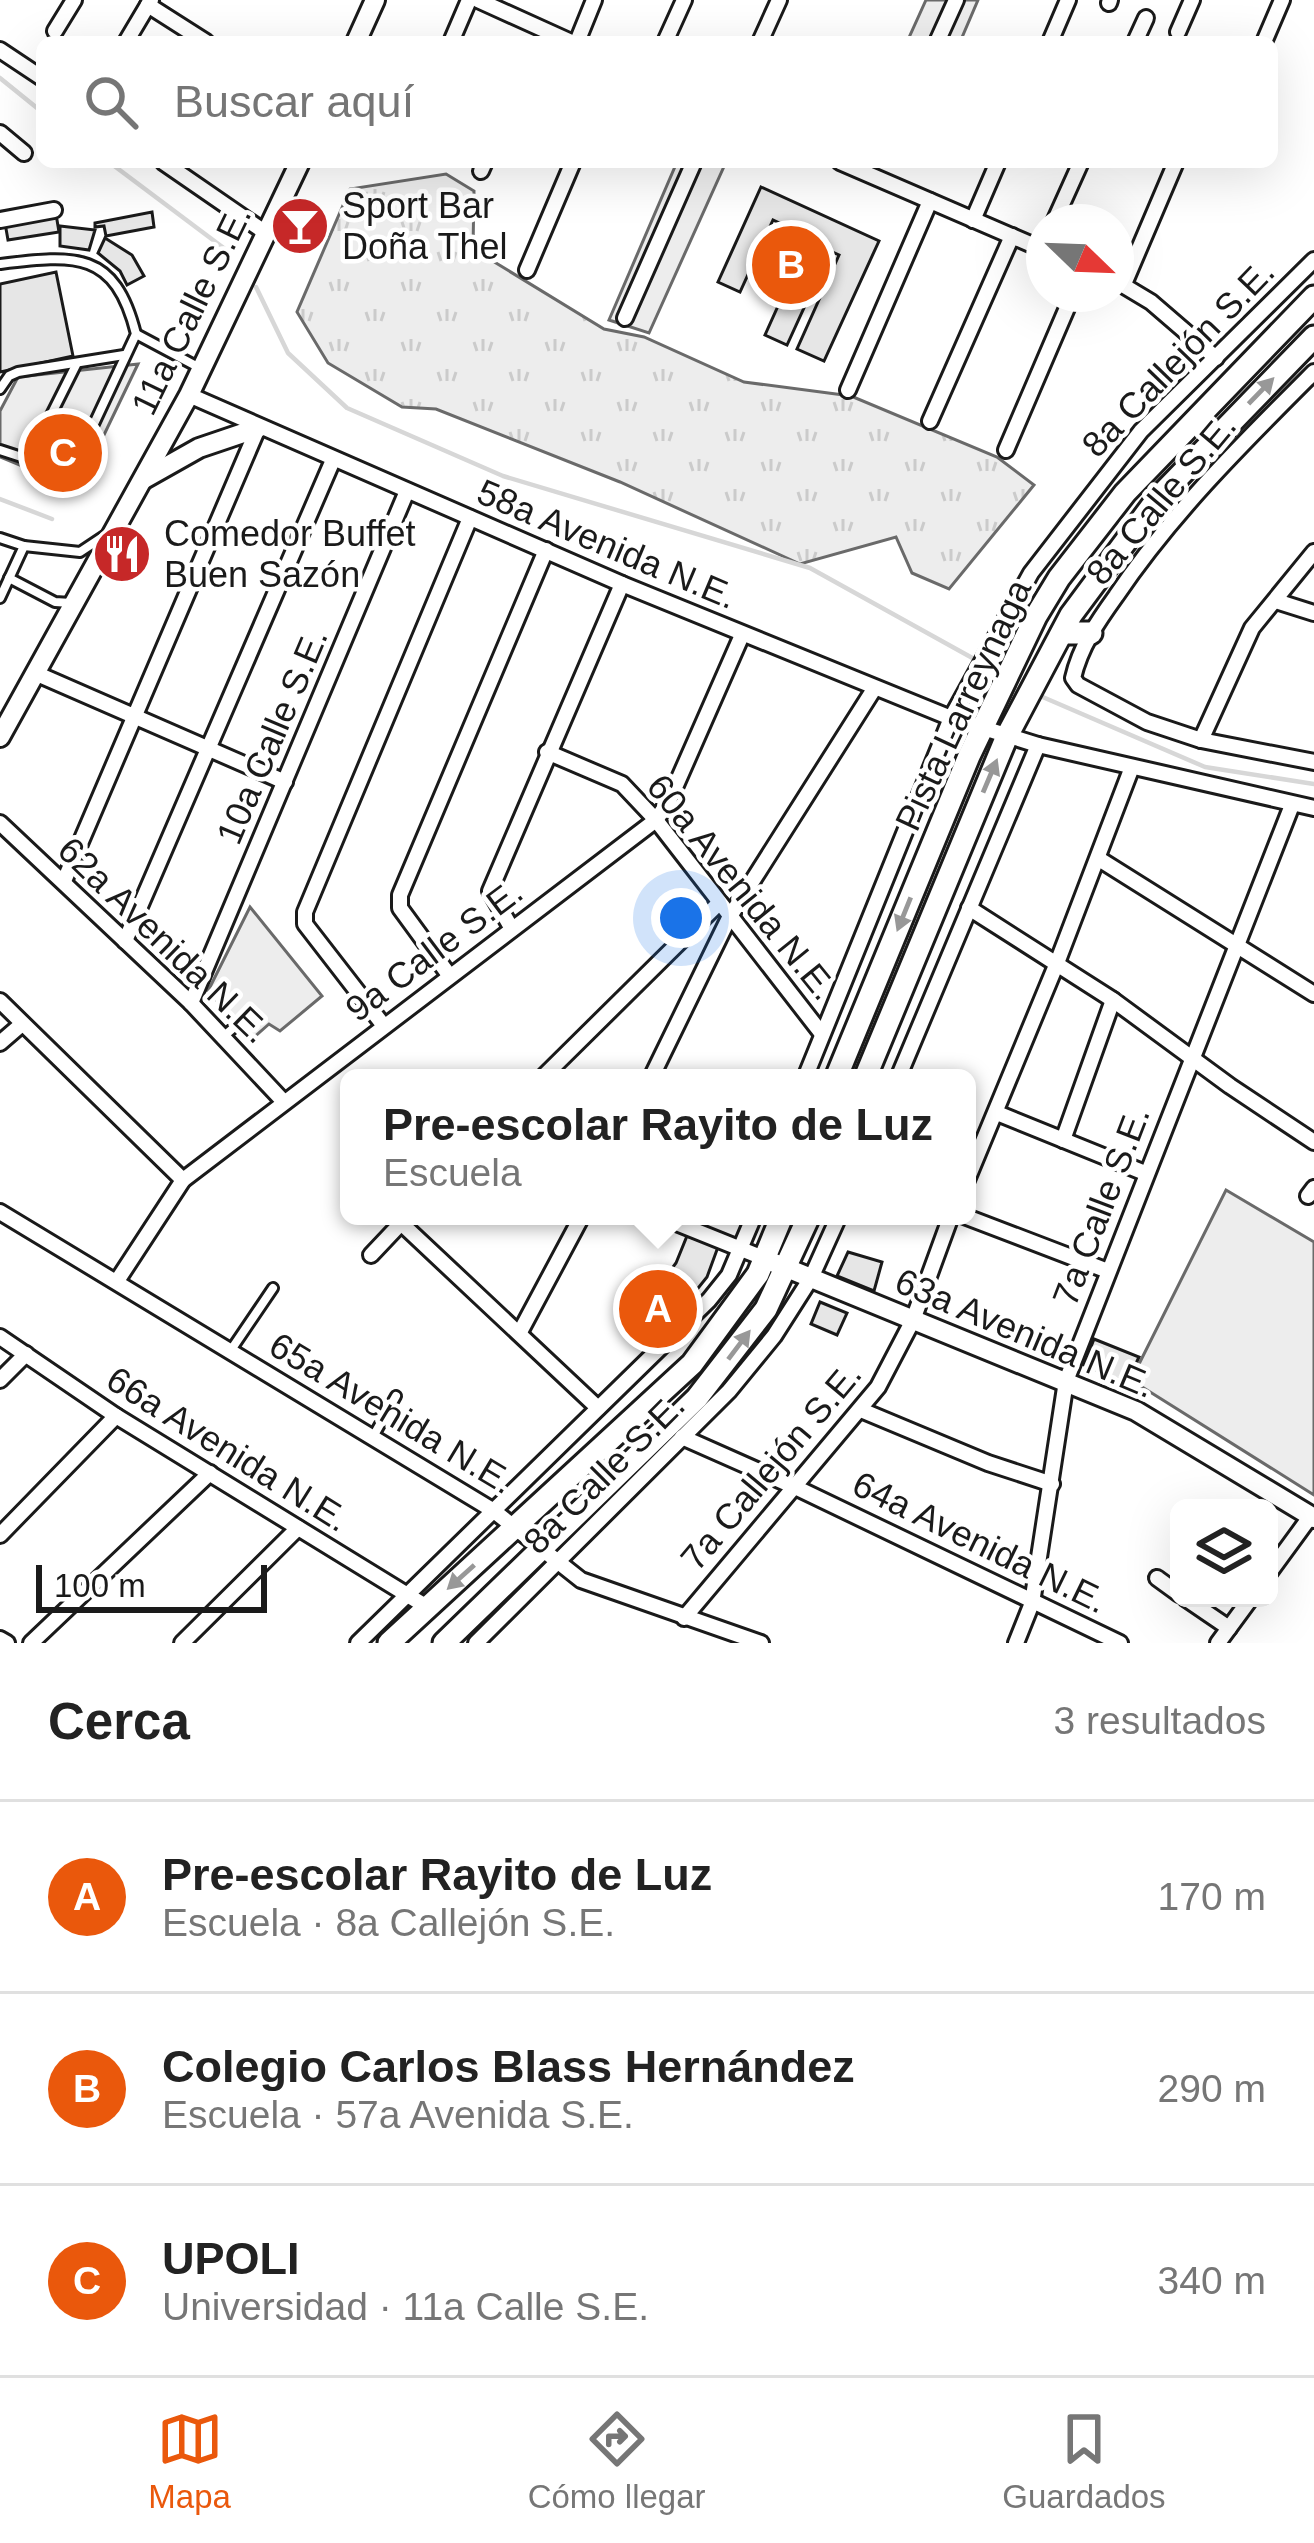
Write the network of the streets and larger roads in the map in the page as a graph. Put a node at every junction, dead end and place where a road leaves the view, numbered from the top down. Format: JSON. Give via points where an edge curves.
{"nodes":[{"id":1,"x":74,"y":0,"type":"edge"},
{"id":2,"x":375,"y":0,"type":"edge"},
{"id":3,"x":473,"y":0,"type":"edge"},
{"id":4,"x":594,"y":0,"type":"edge"},
{"id":5,"x":684,"y":0,"type":"edge"},
{"id":6,"x":779,"y":0,"type":"edge"},
{"id":7,"x":956,"y":0,"type":"edge"},
{"id":8,"x":1069,"y":0,"type":"edge"},
{"id":9,"x":1192,"y":0,"type":"edge"},
{"id":10,"x":1282,"y":0,"type":"edge"},
{"id":11,"x":149,"y":3,"type":"edge"},
{"id":12,"x":495,"y":4,"type":"edge"},
{"id":13,"x":1146,"y":18,"type":"dead end"},
{"id":14,"x":56,"y":31,"type":"dead end"},
{"id":15,"x":1178,"y":32,"type":"dead end"},
{"id":16,"x":130,"y":36,"type":"edge"},
{"id":17,"x":197,"y":36,"type":"edge"},
{"id":18,"x":359,"y":36,"type":"edge"},
{"id":19,"x":454,"y":36,"type":"edge"},
{"id":20,"x":542,"y":36,"type":"edge"},
{"id":21,"x":577,"y":36,"type":"edge"},
{"id":22,"x":668,"y":36,"type":"edge"},
{"id":23,"x":763,"y":36,"type":"edge"},
{"id":24,"x":940,"y":36,"type":"edge"},
{"id":25,"x":1053,"y":36,"type":"edge"},
{"id":26,"x":1138,"y":36,"type":"edge"},
{"id":27,"x":1267,"y":36,"type":"edge"},
{"id":28,"x":0,"y":50,"type":"edge"},
{"id":29,"x":36,"y":75,"type":"edge"},
{"id":30,"x":0,"y":133,"type":"edge"},
{"id":31,"x":24,"y":153,"type":"dead end"},
{"id":32,"x":172,"y":168,"type":"edge"},
{"id":33,"x":297,"y":168,"type":"edge"},
{"id":34,"x":570,"y":168,"type":"edge"},
{"id":35,"x":691,"y":168,"type":"edge"},
{"id":36,"x":854,"y":168,"type":"edge"},
{"id":37,"x":881,"y":168,"type":"edge"},
{"id":38,"x":995,"y":168,"type":"edge"},
{"id":39,"x":1078,"y":168,"type":"edge"},
{"id":40,"x":1173,"y":168,"type":"edge"},
{"id":41,"x":877,"y":178,"type":"junction"},
{"id":42,"x":930,"y":201,"type":"junction"},
{"id":43,"x":1062,"y":204,"type":"edge"},
{"id":44,"x":54,"y":210,"type":"dead end"},
{"id":45,"x":0,"y":220,"type":"edge"},
{"id":46,"x":973,"y":220,"type":"junction"},
{"id":47,"x":266,"y":233,"type":"junction"},
{"id":48,"x":1012,"y":236,"type":"junction"},
{"id":49,"x":1026,"y":241,"type":"edge"},
{"id":50,"x":1134,"y":252,"type":"edge"},
{"id":51,"x":1314,"y":260,"type":"edge"},
{"id":52,"x":527,"y":270,"type":"dead end"},
{"id":53,"x":1134,"y":292,"type":"edge"},
{"id":54,"x":1314,"y":297,"type":"edge"},
{"id":55,"x":1065,"y":312,"type":"edge"},
{"id":56,"x":625,"y":318,"type":"dead end"},
{"id":57,"x":1314,"y":337,"type":"edge"},
{"id":58,"x":1216,"y":358,"type":"junction"},
{"id":59,"x":1314,"y":372,"type":"edge"},
{"id":60,"x":848,"y":390,"type":"dead end"},
{"id":61,"x":189,"y":395,"type":"junction"},
{"id":62,"x":930,"y":421,"type":"dead end"},
{"id":63,"x":258,"y":428,"type":"junction"},
{"id":64,"x":1006,"y":450,"type":"dead end"},
{"id":65,"x":334,"y":460,"type":"junction"},
{"id":66,"x":143,"y":479,"type":"junction"},
{"id":67,"x":407,"y":491,"type":"junction"},
{"id":68,"x":470,"y":518,"type":"junction"},
{"id":69,"x":546,"y":550,"type":"junction"},
{"id":70,"x":1314,"y":552,"type":"edge"},
{"id":71,"x":622,"y":584,"type":"junction"},
{"id":72,"x":1276,"y":601,"type":"junction"},
{"id":73,"x":1314,"y":613,"type":"edge"},
{"id":74,"x":1091,"y":632,"type":"junction"},
{"id":75,"x":1062,"y":633,"type":"junction"},
{"id":76,"x":742,"y":634,"type":"junction"},
{"id":77,"x":35,"y":673,"type":"junction"},
{"id":78,"x":874,"y":688,"type":"junction"},
{"id":79,"x":134,"y":717,"type":"junction"},
{"id":80,"x":951,"y":718,"type":"junction"},
{"id":81,"x":982,"y":728,"type":"junction"},
{"id":82,"x":0,"y":736,"type":"edge"},
{"id":83,"x":1007,"y":736,"type":"junction"},
{"id":84,"x":1201,"y":740,"type":"junction"},
{"id":85,"x":1037,"y":745,"type":"junction"},
{"id":86,"x":209,"y":748,"type":"junction"},
{"id":87,"x":548,"y":752,"type":"junction"},
{"id":88,"x":1314,"y":762,"type":"edge"},
{"id":89,"x":1132,"y":767,"type":"junction"},
{"id":90,"x":285,"y":782,"type":"junction"},
{"id":91,"x":1292,"y":805,"type":"junction"},
{"id":92,"x":1314,"y":808,"type":"edge"},
{"id":93,"x":656,"y":820,"type":"junction"},
{"id":94,"x":0,"y":823,"type":"edge"},
{"id":95,"x":1099,"y":859,"type":"junction"},
{"id":96,"x":64,"y":881,"type":"junction"},
{"id":97,"x":718,"y":904,"type":"junction"},
{"id":98,"x":969,"y":908,"type":"junction"},
{"id":99,"x":729,"y":918,"type":"junction"},
{"id":100,"x":512,"y":929,"type":"junction"},
{"id":101,"x":124,"y":941,"type":"junction"},
{"id":102,"x":1236,"y":948,"type":"junction"},
{"id":103,"x":1057,"y":963,"type":"junction"},
{"id":104,"x":449,"y":975,"type":"junction"},
{"id":105,"x":1314,"y":994,"type":"edge"},
{"id":106,"x":1113,"y":1000,"type":"junction"},
{"id":107,"x":0,"y":1001,"type":"edge"},
{"id":108,"x":191,"y":1003,"type":"junction"},
{"id":109,"x":22,"y":1024,"type":"junction"},
{"id":110,"x":384,"y":1026,"type":"junction"},
{"id":111,"x":821,"y":1034,"type":"junction"},
{"id":112,"x":0,"y":1042,"type":"edge"},
{"id":113,"x":1192,"y":1056,"type":"junction"},
{"id":114,"x":551,"y":1069,"type":"edge"},
{"id":115,"x":655,"y":1069,"type":"edge"},
{"id":116,"x":808,"y":1069,"type":"edge"},
{"id":117,"x":840,"y":1069,"type":"edge"},
{"id":118,"x":870,"y":1069,"type":"edge"},
{"id":119,"x":902,"y":1069,"type":"edge"},
{"id":120,"x":284,"y":1102,"type":"junction"},
{"id":121,"x":997,"y":1112,"type":"junction"},
{"id":122,"x":1064,"y":1140,"type":"junction"},
{"id":123,"x":1314,"y":1142,"type":"edge"},
{"id":124,"x":976,"y":1160,"type":"edge"},
{"id":125,"x":1145,"y":1174,"type":"junction"},
{"id":126,"x":184,"y":1180,"type":"junction"},
{"id":127,"x":0,"y":1212,"type":"edge"},
{"id":128,"x":976,"y":1221,"type":"edge"},
{"id":129,"x":399,"y":1225,"type":"edge"},
{"id":130,"x":411,"y":1225,"type":"edge"},
{"id":131,"x":577,"y":1225,"type":"edge"},
{"id":132,"x":681,"y":1225,"type":"edge"},
{"id":133,"x":751,"y":1225,"type":"edge"},
{"id":134,"x":779,"y":1225,"type":"edge"},
{"id":135,"x":805,"y":1225,"type":"edge"},
{"id":136,"x":835,"y":1225,"type":"edge"},
{"id":137,"x":948,"y":1225,"type":"edge"},
{"id":138,"x":741,"y":1250,"type":"junction"},
{"id":139,"x":371,"y":1255,"type":"dead end"},
{"id":140,"x":766,"y":1259,"type":"junction"},
{"id":141,"x":788,"y":1269,"type":"junction"},
{"id":142,"x":1108,"y":1271,"type":"junction"},
{"id":143,"x":811,"y":1278,"type":"junction"},
{"id":144,"x":117,"y":1281,"type":"junction"},
{"id":145,"x":914,"y":1320,"type":"junction"},
{"id":146,"x":520,"y":1332,"type":"junction"},
{"id":147,"x":0,"y":1337,"type":"edge"},
{"id":148,"x":26,"y":1354,"type":"junction"},
{"id":149,"x":0,"y":1380,"type":"edge"},
{"id":150,"x":1066,"y":1381,"type":"junction"},
{"id":151,"x":598,"y":1408,"type":"junction"},
{"id":152,"x":861,"y":1410,"type":"junction"},
{"id":153,"x":116,"y":1416,"type":"junction"},
{"id":154,"x":682,"y":1437,"type":"junction"},
{"id":155,"x":210,"y":1472,"type":"junction"},
{"id":156,"x":1052,"y":1484,"type":"junction"},
{"id":157,"x":795,"y":1486,"type":"junction"},
{"id":158,"x":494,"y":1510,"type":"junction"},
{"id":159,"x":1312,"y":1518,"type":"edge"},
{"id":160,"x":518,"y":1525,"type":"junction"},
{"id":161,"x":298,"y":1528,"type":"junction"},
{"id":162,"x":0,"y":1535,"type":"edge"},
{"id":163,"x":548,"y":1555,"type":"junction"},
{"id":164,"x":1278,"y":1561,"type":"edge"},
{"id":165,"x":1157,"y":1578,"type":"dead end"},
{"id":166,"x":1170,"y":1587,"type":"edge"},
{"id":167,"x":406,"y":1595,"type":"junction"},
{"id":168,"x":1032,"y":1603,"type":"junction"},
{"id":169,"x":427,"y":1607,"type":"junction"},
{"id":170,"x":1198,"y":1607,"type":"edge"},
{"id":171,"x":1244,"y":1607,"type":"edge"},
{"id":172,"x":684,"y":1618,"type":"junction"},
{"id":173,"x":1229,"y":1628,"type":"junction"},
{"id":174,"x":31,"y":1643,"type":"edge"},
{"id":175,"x":182,"y":1643,"type":"edge"},
{"id":176,"x":358,"y":1643,"type":"edge"},
{"id":177,"x":389,"y":1643,"type":"edge"},
{"id":178,"x":444,"y":1643,"type":"edge"},
{"id":179,"x":476,"y":1643,"type":"edge"},
{"id":180,"x":760,"y":1643,"type":"edge"},
{"id":181,"x":1016,"y":1643,"type":"edge"},
{"id":182,"x":1120,"y":1643,"type":"edge"},
{"id":183,"x":1218,"y":1643,"type":"edge"}],
"edges":[{"from":1,"to":14,"type":"street"},
{"from":2,"to":18,"type":"street"},
{"from":3,"to":12,"type":"street"},
{"from":3,"to":19,"type":"street"},
{"from":4,"to":21,"type":"street"},
{"from":5,"to":22,"type":"street"},
{"from":6,"to":23,"type":"street"},
{"from":7,"to":24,"type":"street"},
{"from":8,"to":25,"type":"street"},
{"from":9,"to":15,"type":"street"},
{"from":10,"to":27,"type":"street"},
{"from":11,"to":16,"type":"street"},
{"from":11,"to":17,"type":"street"},
{"from":12,"to":20,"type":"street"},
{"from":13,"to":26,"type":"street"},
{"from":28,"to":29,"type":"street"},
{"from":30,"to":31,"type":"street"},
{"from":32,"to":47,"type":"street"},
{"from":33,"to":47,"type":"street","name":"11a Calle S.E."},
{"from":34,"to":52,"type":"street"},
{"from":35,"to":56,"type":"street"},
{"from":36,"to":41,"type":"street"},
{"from":37,"to":41,"type":"street"},
{"from":38,"to":46,"type":"street"},
{"from":39,"to":43,"type":"street"},
{"from":40,"to":50,"type":"street"},
{"from":41,"to":42,"type":"street"},
{"from":42,"to":46,"type":"street"},
{"from":42,"to":60,"type":"street"},
{"from":44,"to":45,"type":"street"},
{"from":46,"to":48,"type":"street"},
{"from":47,"to":61,"type":"street","name":"11a Calle S.E."},
{"from":48,"to":49,"type":"street"},
{"from":48,"to":62,"type":"street"},
{"from":51,"to":58,"type":"street","name":"8a Callejón S.E."},
{"from":53,"to":58,"type":"street"},
{"from":54,"to":81,"type":"main road","name":"Pista Larreynaga","via":[[1125,493],[1059,578]]},
{"from":55,"to":64,"type":"street"},
{"from":75,"to":57,"type":"main road","name":"Pista Larreynaga","one_way":true,"via":[[1158,498]]},
{"from":58,"to":80,"type":"street","name":"8a Callejón S.E.","via":[[1141,431],[1044,553]]},
{"from":59,"to":74,"type":"street","name":"8a Calle S.E.","via":[[1187,502]]},
{"from":61,"to":63,"type":"street","name":"58a Avenida N.E."},
{"from":61,"to":66,"type":"street","name":"11a Calle S.E."},
{"from":63,"to":65,"type":"street","name":"58a Avenida N.E."},
{"from":63,"to":66,"type":"street"},
{"from":63,"to":79,"type":"street"},
{"from":65,"to":67,"type":"street","name":"58a Avenida N.E."},
{"from":65,"to":86,"type":"street"},
{"from":66,"to":77,"type":"street","name":"11a Calle S.E.","via":[[64,608]]},
{"from":67,"to":68,"type":"street","name":"58a Avenida N.E."},
{"from":67,"to":90,"type":"street","name":"10a Calle S.E."},
{"from":68,"to":69,"type":"street","name":"58a Avenida N.E."},
{"from":68,"to":110,"type":"street","via":[[305,909],[305,924]]},
{"from":69,"to":71,"type":"street","name":"58a Avenida N.E."},
{"from":69,"to":104,"type":"street","via":[[400,895],[400,908]]},
{"from":70,"to":72,"type":"street"},
{"from":71,"to":76,"type":"street","name":"58a Avenida N.E."},
{"from":71,"to":87,"type":"street"},
{"from":72,"to":73,"type":"street"},
{"from":72,"to":84,"type":"street","via":[[1252,628]]},
{"from":74,"to":75,"type":"main road"},
{"from":74,"to":84,"type":"street","name":"8a Calle S.E.","via":[[1073,678],[1078,685]]},
{"from":75,"to":83,"type":"main road","name":"Pista Larreynaga"},
{"from":76,"to":78,"type":"street","name":"58a Avenida N.E."},
{"from":76,"to":93,"type":"street","name":"9a Calle S.E."},
{"from":77,"to":79,"type":"street"},
{"from":77,"to":82,"type":"street","name":"11a Calle S.E."},
{"from":78,"to":80,"type":"street","name":"58a Avenida N.E."},
{"from":78,"to":99,"type":"street"},
{"from":79,"to":86,"type":"street"},
{"from":79,"to":96,"type":"street"},
{"from":80,"to":81,"type":"street","name":"58a Avenida N.E."},
{"from":80,"to":111,"type":"street","name":"8a Callejón S.E."},
{"from":81,"to":83,"type":"street","name":"58a Avenida N.E."},
{"from":81,"to":117,"type":"main road","name":"Pista Larreynaga","one_way":true},
{"from":83,"to":85,"type":"street","name":"58a Avenida N.E."},
{"from":118,"to":83,"type":"main road","name":"Pista Larreynaga","one_way":true},
{"from":84,"to":88,"type":"street"},
{"from":85,"to":89,"type":"street","name":"58a Avenida N.E."},
{"from":85,"to":98,"type":"street"},
{"from":86,"to":90,"type":"street"},
{"from":86,"to":101,"type":"street"},
{"from":87,"to":93,"type":"street","name":"60a Avenida N.E.","via":[[622,784]]},
{"from":87,"to":100,"type":"street","via":[[490,891]]},
{"from":89,"to":91,"type":"street","name":"58a Avenida N.E."},
{"from":89,"to":95,"type":"street"},
{"from":90,"to":108,"type":"street","name":"10a Calle S.E."},
{"from":91,"to":92,"type":"street","name":"58a Avenida N.E."},
{"from":91,"to":102,"type":"street","name":"7a Calle S.E."},
{"from":93,"to":97,"type":"street","name":"60a Avenida N.E."},
{"from":93,"to":100,"type":"street","name":"9a Calle S.E."},
{"from":94,"to":96,"type":"street","name":"62a Avenida N.E."},
{"from":95,"to":102,"type":"street"},
{"from":95,"to":103,"type":"street"},
{"from":96,"to":101,"type":"street","name":"62a Avenida N.E."},
{"from":97,"to":99,"type":"street","name":"60a Avenida N.E."},
{"from":97,"to":114,"type":"street"},
{"from":98,"to":103,"type":"street"},
{"from":98,"to":119,"type":"street"},
{"from":99,"to":111,"type":"street","name":"60a Avenida N.E."},
{"from":99,"to":115,"type":"street"},
{"from":100,"to":104,"type":"street","name":"9a Calle S.E."},
{"from":101,"to":108,"type":"street","name":"62a Avenida N.E."},
{"from":102,"to":105,"type":"street"},
{"from":102,"to":113,"type":"street","name":"7a Calle S.E."},
{"from":103,"to":106,"type":"street"},
{"from":103,"to":121,"type":"street"},
{"from":104,"to":110,"type":"street","name":"9a Calle S.E."},
{"from":106,"to":113,"type":"street"},
{"from":106,"to":122,"type":"street"},
{"from":107,"to":109,"type":"street"},
{"from":108,"to":120,"type":"street","name":"62a Avenida N.E."},
{"from":109,"to":112,"type":"street"},
{"from":109,"to":126,"type":"street"},
{"from":110,"to":120,"type":"street","name":"9a Calle S.E."},
{"from":111,"to":116,"type":"street","name":"8a Callejón S.E."},
{"from":113,"to":123,"type":"street"},
{"from":113,"to":125,"type":"street","name":"7a Calle S.E."},
{"from":120,"to":126,"type":"street","name":"9a Calle S.E."},
{"from":121,"to":122,"type":"street"},
{"from":121,"to":124,"type":"street"},
{"from":122,"to":125,"type":"street"},
{"from":125,"to":142,"type":"street","name":"7a Calle S.E."},
{"from":126,"to":144,"type":"street","name":"9a Calle S.E."},
{"from":127,"to":144,"type":"street","name":"65a Avenida N.E."},
{"from":128,"to":142,"type":"street"},
{"from":129,"to":139,"type":"street"},
{"from":130,"to":146,"type":"street"},
{"from":131,"to":146,"type":"street"},
{"from":132,"to":138,"type":"street"},
{"from":133,"to":138,"type":"street"},
{"from":134,"to":140,"type":"main road"},
{"from":135,"to":141,"type":"main road"},
{"from":136,"to":143,"type":"street","name":"8a Calle S.E."},
{"from":137,"to":145,"type":"street","name":"7a Callejón S.E."},
{"from":138,"to":140,"type":"street"},
{"from":138,"to":151,"type":"street","via":[[710,1300]]},
{"from":140,"to":141,"type":"street","name":"63a Avenida N.E."},
{"from":140,"to":160,"type":"main road","via":[[692,1364]]},
{"from":141,"to":143,"type":"street","name":"63a Avenida N.E."},
{"from":163,"to":141,"type":"main road","one_way":true,"via":[[697,1398]]},
{"from":142,"to":150,"type":"street","name":"7a Calle S.E."},
{"from":143,"to":145,"type":"street","name":"63a Avenida N.E."},
{"from":143,"to":154,"type":"street","name":"8a Calle S.E.","via":[[774,1336]]},
{"from":144,"to":158,"type":"street","name":"65a Avenida N.E."},
{"from":145,"to":150,"type":"street","name":"63a Avenida N.E."},
{"from":145,"to":152,"type":"street","name":"7a Callejón S.E."},
{"from":146,"to":151,"type":"street"},
{"from":147,"to":148,"type":"street","name":"66a Avenida N.E."},
{"from":148,"to":149,"type":"street"},
{"from":148,"to":153,"type":"street","name":"66a Avenida N.E."},
{"from":150,"to":156,"type":"street","name":"7a Calle S.E."},
{"from":150,"to":159,"type":"street","name":"63a Avenida N.E.","via":[[1136,1411]]},
{"from":151,"to":158,"type":"street"},
{"from":152,"to":156,"type":"street"},
{"from":152,"to":157,"type":"street","name":"7a Callejón S.E."},
{"from":153,"to":155,"type":"street","name":"66a Avenida N.E."},
{"from":153,"to":162,"type":"street"},
{"from":154,"to":157,"type":"street","name":"64a Avenida N.E."},
{"from":154,"to":163,"type":"street","name":"8a Calle S.E."},
{"from":155,"to":161,"type":"street","name":"66a Avenida N.E."},
{"from":155,"to":174,"type":"street"},
{"from":156,"to":168,"type":"street","name":"7a Calle S.E."},
{"from":157,"to":168,"type":"street","name":"64a Avenida N.E."},
{"from":157,"to":172,"type":"street","name":"7a Callejón S.E."},
{"from":158,"to":160,"type":"street","name":"65a Avenida N.E."},
{"from":158,"to":167,"type":"street"},
{"from":159,"to":164,"type":"street"},
{"from":160,"to":163,"type":"street","name":"65a Avenida N.E."},
{"from":160,"to":169,"type":"main road","one_way":true},
{"from":161,"to":167,"type":"street","name":"66a Avenida N.E."},
{"from":161,"to":175,"type":"street"},
{"from":163,"to":172,"type":"street","name":"65a Avenida N.E.","via":[[581,1580]]},
{"from":163,"to":178,"type":"main road"},
{"from":163,"to":179,"type":"street","name":"8a Calle S.E."},
{"from":165,"to":166,"type":"street"},
{"from":167,"to":169,"type":"street","name":"66a Avenida N.E."},
{"from":167,"to":176,"type":"street"},
{"from":168,"to":181,"type":"street","name":"7a Calle S.E."},
{"from":168,"to":182,"type":"street","name":"64a Avenida N.E."},
{"from":169,"to":177,"type":"main road"},
{"from":170,"to":173,"type":"street"},
{"from":171,"to":173,"type":"street"},
{"from":172,"to":180,"type":"street","name":"65a Avenida N.E."},
{"from":173,"to":183,"type":"street"}]}
